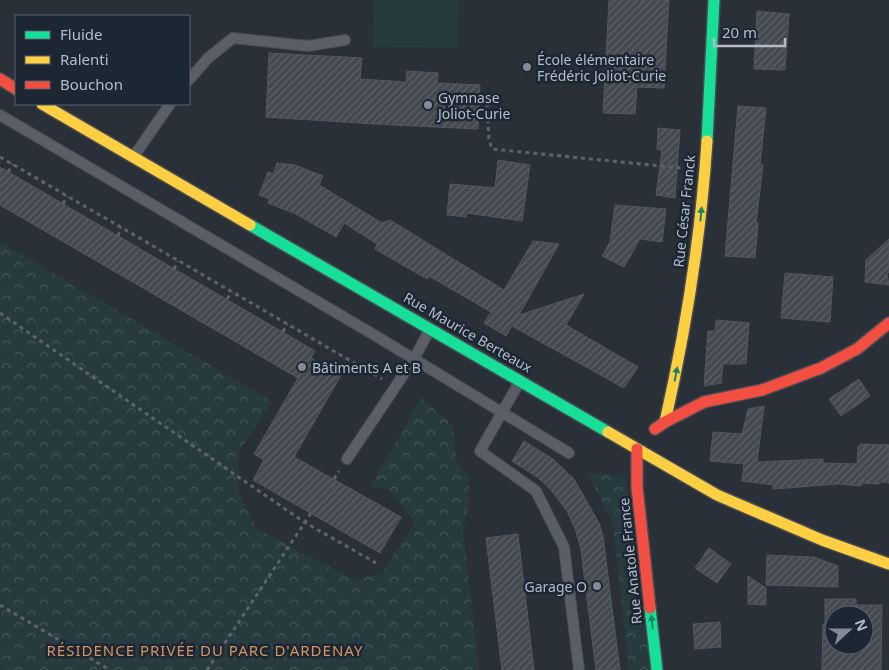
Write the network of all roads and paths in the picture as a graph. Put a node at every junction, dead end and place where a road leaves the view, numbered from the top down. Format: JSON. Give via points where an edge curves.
{"nodes":[{"id":1,"x":714,"y":0,"type":"edge"},
{"id":2,"x":345,"y":40,"type":"dead end"},
{"id":3,"x":190,"y":79,"type":"edge"},
{"id":4,"x":0,"y":80,"type":"edge"},
{"id":5,"x":15,"y":88,"type":"edge"},
{"id":6,"x":488,"y":103,"type":"dead end"},
{"id":7,"x":44,"y":105,"type":"edge"},
{"id":8,"x":169,"y":105,"type":"edge"},
{"id":9,"x":0,"y":115,"type":"edge"},
{"id":10,"x":0,"y":157,"type":"edge"},
{"id":11,"x":133,"y":157,"type":"junction"},
{"id":12,"x":13,"y":164,"type":"junction"},
{"id":13,"x":704,"y":170,"type":"junction"},
{"id":14,"x":8,"y":172,"type":"dead end"},
{"id":15,"x":67,"y":196,"type":"junction"},
{"id":16,"x":63,"y":204,"type":"dead end"},
{"id":17,"x":121,"y":227,"type":"junction"},
{"id":18,"x":118,"y":236,"type":"dead end"},
{"id":19,"x":178,"y":261,"type":"junction"},
{"id":20,"x":174,"y":268,"type":"dead end"},
{"id":21,"x":232,"y":292,"type":"junction"},
{"id":22,"x":227,"y":299,"type":"dead end"},
{"id":23,"x":0,"y":313,"type":"edge"},
{"id":24,"x":889,"y":323,"type":"edge"},
{"id":25,"x":287,"y":324,"type":"junction"},
{"id":26,"x":431,"y":328,"type":"junction"},
{"id":27,"x":283,"y":332,"type":"dead end"},
{"id":28,"x":414,"y":358,"type":"junction"},
{"id":29,"x":520,"y":380,"type":"junction"},
{"id":30,"x":396,"y":386,"type":"junction"},
{"id":31,"x":502,"y":414,"type":"junction"},
{"id":32,"x":665,"y":422,"type":"junction"},
{"id":33,"x":643,"y":441,"type":"junction"},
{"id":34,"x":569,"y":453,"type":"dead end"},
{"id":35,"x":347,"y":459,"type":"dead end"},
{"id":36,"x":310,"y":514,"type":"dead end"},
{"id":37,"x":304,"y":522,"type":"junction"},
{"id":38,"x":376,"y":563,"type":"dead end"},
{"id":39,"x":889,"y":564,"type":"edge"},
{"id":40,"x":0,"y":605,"type":"edge"},
{"id":41,"x":110,"y":670,"type":"edge"},
{"id":42,"x":207,"y":670,"type":"edge"},
{"id":43,"x":579,"y":670,"type":"edge"},
{"id":44,"x":658,"y":670,"type":"edge"}],
"edges":[{"from":1,"to":13,"type":"main road","name":"Rue César Franck"},
{"from":2,"to":3,"type":"lane","via":[[308,46],[233,38],[208,58]]},
{"from":4,"to":5,"type":"main road"},
{"from":6,"to":13,"type":"path","via":[[492,149]]},
{"from":7,"to":11,"type":"main road","name":"Rue Maurice Berteaux"},
{"from":8,"to":11,"type":"lane"},
{"from":9,"to":28,"type":"lane"},
{"from":10,"to":12,"type":"path"},
{"from":11,"to":26,"type":"main road","name":"Rue Maurice Berteaux"},
{"from":12,"to":14,"type":"path"},
{"from":12,"to":15,"type":"path"},
{"from":32,"to":13,"type":"main road","name":"Rue César Franck","one_way":true,"via":[[690,294]]},
{"from":15,"to":16,"type":"path"},
{"from":15,"to":17,"type":"path"},
{"from":17,"to":18,"type":"path"},
{"from":17,"to":19,"type":"path"},
{"from":19,"to":20,"type":"path"},
{"from":19,"to":21,"type":"path"},
{"from":21,"to":22,"type":"path"},
{"from":21,"to":25,"type":"path"},
{"from":23,"to":37,"type":"path"},
{"from":24,"to":32,"type":"main road","via":[[858,349],[821,368],[762,390],[704,402]]},
{"from":25,"to":27,"type":"path"},
{"from":25,"to":30,"type":"path"},
{"from":26,"to":28,"type":"lane"},
{"from":26,"to":29,"type":"main road","name":"Rue Maurice Berteaux"},
{"from":28,"to":30,"type":"lane"},
{"from":28,"to":31,"type":"lane"},
{"from":29,"to":31,"type":"lane"},
{"from":29,"to":33,"type":"main road","name":"Rue Maurice Berteaux"},
{"from":30,"to":35,"type":"lane"},
{"from":31,"to":34,"type":"lane"},
{"from":31,"to":43,"type":"lane","via":[[480,451],[536,491],[564,547]]},
{"from":32,"to":33,"type":"main road"},
{"from":33,"to":39,"type":"main road","name":"Rue Maurice Berteaux","via":[[717,495],[822,540]]},
{"from":44,"to":33,"type":"main road","name":"Rue Anatole France","one_way":true,"via":[[637,487]]},
{"from":36,"to":37,"type":"path"},
{"from":37,"to":38,"type":"path"},
{"from":37,"to":42,"type":"path"},
{"from":40,"to":41,"type":"path"}]}
